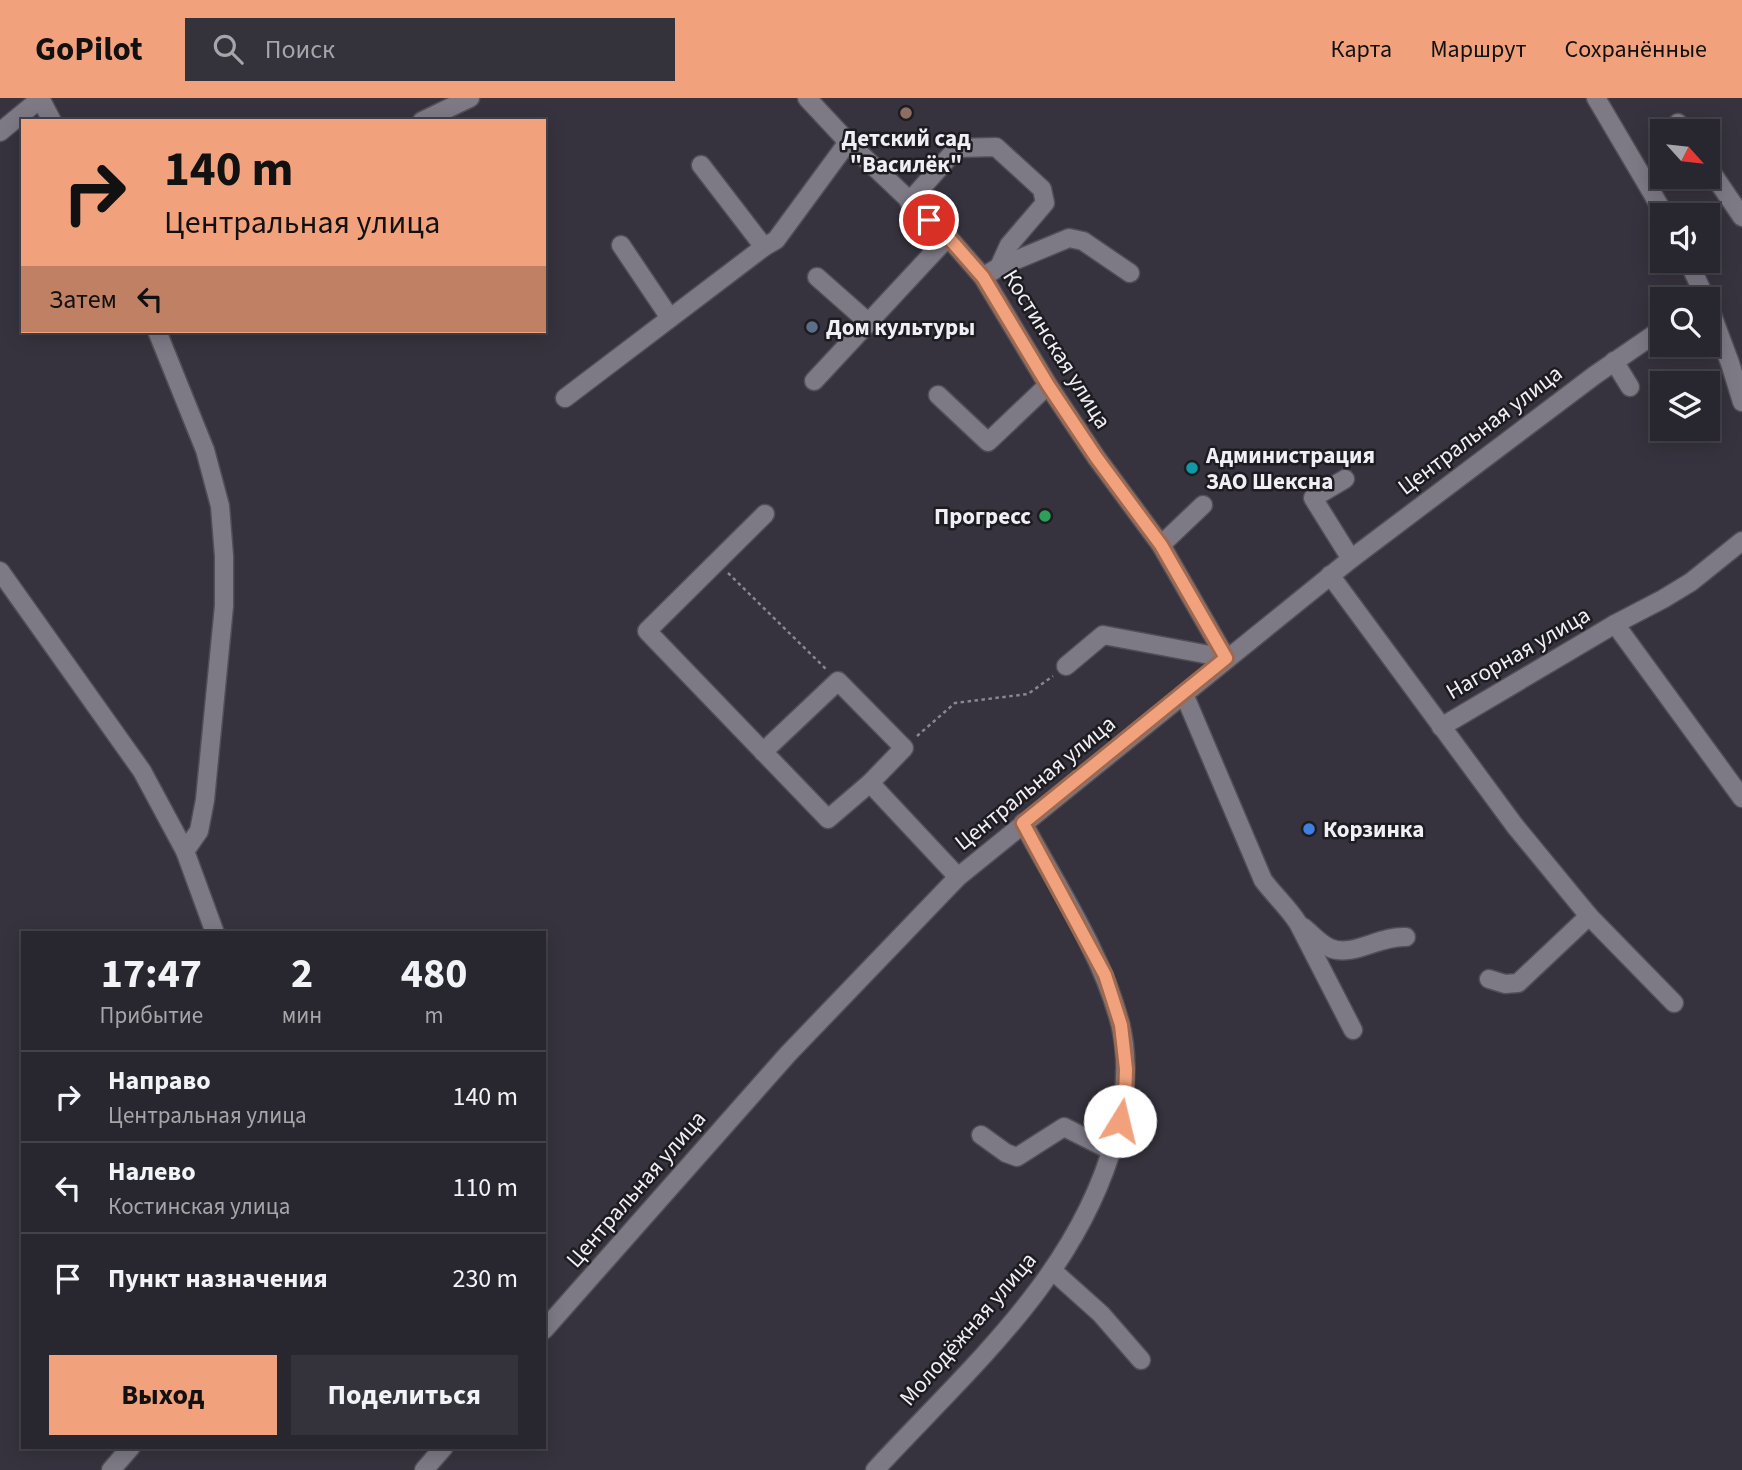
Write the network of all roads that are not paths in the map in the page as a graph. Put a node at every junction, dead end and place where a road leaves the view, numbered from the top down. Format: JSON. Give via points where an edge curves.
{"nodes":[{"id":1,"x":470,"y":98,"type":"edge"},
{"id":2,"x":807,"y":98,"type":"edge"},
{"id":3,"x":1596,"y":98,"type":"edge"},
{"id":4,"x":40,"y":99,"type":"edge"},
{"id":5,"x":437,"y":105,"type":"edge"},
{"id":6,"x":51,"y":119,"type":"edge"},
{"id":7,"x":424,"y":119,"type":"edge"},
{"id":8,"x":0,"y":132,"type":"edge"},
{"id":9,"x":848,"y":142,"type":"junction"},
{"id":10,"x":701,"y":165,"type":"dead end"},
{"id":11,"x":1720,"y":185,"type":"edge"},
{"id":12,"x":909,"y":202,"type":"junction"},
{"id":13,"x":1658,"y":203,"type":"edge"},
{"id":14,"x":1742,"y":217,"type":"edge"},
{"id":15,"x":948,"y":237,"type":"junction"},
{"id":16,"x":621,"y":245,"type":"dead end"},
{"id":17,"x":764,"y":247,"type":"junction"},
{"id":18,"x":999,"y":267,"type":"junction"},
{"id":19,"x":1130,"y":273,"type":"dead end"},
{"id":20,"x":983,"y":277,"type":"junction"},
{"id":21,"x":817,"y":278,"type":"dead end"},
{"id":22,"x":670,"y":318,"type":"junction"},
{"id":23,"x":869,"y":323,"type":"junction"},
{"id":24,"x":158,"y":333,"type":"edge"},
{"id":25,"x":1720,"y":336,"type":"edge"},
{"id":26,"x":1650,"y":337,"type":"edge"},
{"id":27,"x":1614,"y":361,"type":"junction"},
{"id":28,"x":814,"y":380,"type":"dead end"},
{"id":29,"x":1048,"y":385,"type":"junction"},
{"id":30,"x":1630,"y":387,"type":"dead end"},
{"id":31,"x":938,"y":395,"type":"dead end"},
{"id":32,"x":565,"y":398,"type":"dead end"},
{"id":33,"x":1742,"y":402,"type":"edge"},
{"id":34,"x":1345,"y":479,"type":"dead end"},
{"id":35,"x":1203,"y":505,"type":"dead end"},
{"id":36,"x":765,"y":514,"type":"dead end"},
{"id":37,"x":1742,"y":541,"type":"edge"},
{"id":38,"x":1161,"y":545,"type":"junction"},
{"id":39,"x":1351,"y":559,"type":"junction"},
{"id":40,"x":0,"y":571,"type":"edge"},
{"id":41,"x":1329,"y":575,"type":"junction"},
{"id":42,"x":1615,"y":624,"type":"junction"},
{"id":43,"x":1226,"y":658,"type":"junction"},
{"id":44,"x":1066,"y":666,"type":"road end"},
{"id":45,"x":1184,"y":694,"type":"junction"},
{"id":46,"x":1441,"y":727,"type":"junction"},
{"id":47,"x":763,"y":752,"type":"junction"},
{"id":48,"x":870,"y":783,"type":"junction"},
{"id":49,"x":1742,"y":798,"type":"edge"},
{"id":50,"x":1023,"y":823,"type":"junction"},
{"id":51,"x":185,"y":851,"type":"junction"},
{"id":52,"x":958,"y":877,"type":"junction"},
{"id":53,"x":1589,"y":916,"type":"junction"},
{"id":54,"x":1298,"y":923,"type":"junction"},
{"id":55,"x":214,"y":931,"type":"edge"},
{"id":56,"x":1406,"y":937,"type":"dead end"},
{"id":57,"x":1489,"y":979,"type":"dead end"},
{"id":58,"x":1674,"y":1003,"type":"dead end"},
{"id":59,"x":1353,"y":1030,"type":"dead end"},
{"id":60,"x":981,"y":1135,"type":"dead end"},
{"id":61,"x":1112,"y":1151,"type":"junction"},
{"id":62,"x":1053,"y":1271,"type":"junction"},
{"id":63,"x":546,"y":1328,"type":"edge"},
{"id":64,"x":1141,"y":1360,"type":"dead end"},
{"id":65,"x":129,"y":1449,"type":"edge"},
{"id":66,"x":442,"y":1449,"type":"edge"},
{"id":67,"x":111,"y":1470,"type":"edge"},
{"id":68,"x":424,"y":1470,"type":"edge"},
{"id":69,"x":875,"y":1470,"type":"edge"}],
"edges":[{"from":1,"to":5,"type":"street"},
{"from":2,"to":9,"type":"street","name":"Костинская улица"},
{"from":3,"to":13,"type":"street"},
{"from":4,"to":6,"type":"street"},
{"from":4,"to":8,"type":"street"},
{"from":5,"to":7,"type":"street"},
{"from":9,"to":12,"type":"street","name":"Костинская улица"},
{"from":9,"to":17,"type":"street","via":[[776,240]]},
{"from":10,"to":17,"type":"street"},
{"from":11,"to":14,"type":"street"},
{"from":12,"to":15,"type":"street","name":"Костинская улица"},
{"from":12,"to":18,"type":"street","via":[[957,148],[996,147],[1042,189],[1045,203],[1009,245]]},
{"from":15,"to":20,"type":"street","name":"Костинская улица"},
{"from":15,"to":23,"type":"street"},
{"from":16,"to":22,"type":"street"},
{"from":17,"to":22,"type":"street"},
{"from":18,"to":19,"type":"street","via":[[1069,238],[1083,241]]},
{"from":18,"to":20,"type":"street"},
{"from":20,"to":29,"type":"street","name":"Костинская улица"},
{"from":21,"to":23,"type":"street"},
{"from":22,"to":32,"type":"street"},
{"from":23,"to":28,"type":"street"},
{"from":24,"to":51,"type":"street","via":[[205,450],[220,506],[224,556],[224,606],[205,800],[199,831]]},
{"from":25,"to":33,"type":"street"},
{"from":26,"to":27,"type":"street","name":"Центральная улица"},
{"from":27,"to":30,"type":"street"},
{"from":27,"to":39,"type":"street","name":"Центральная улица"},
{"from":29,"to":31,"type":"street","via":[[988,442]]},
{"from":29,"to":38,"type":"street","name":"Костинская улица"},
{"from":34,"to":39,"type":"street","via":[[1313,498]]},
{"from":35,"to":38,"type":"street"},
{"from":36,"to":47,"type":"street","via":[[648,631]]},
{"from":37,"to":42,"type":"street","name":"Нагорная улица","via":[[1690,582]]},
{"from":38,"to":43,"type":"street","name":"Костинская улица"},
{"from":39,"to":41,"type":"street","name":"Центральная улица"},
{"from":40,"to":51,"type":"street","via":[[142,771]]},
{"from":41,"to":43,"type":"street","name":"Центральная улица"},
{"from":41,"to":46,"type":"street","name":"Нагорная улица"},
{"from":42,"to":46,"type":"street","name":"Нагорная улица"},
{"from":42,"to":49,"type":"street"},
{"from":43,"to":44,"type":"street","via":[[1102,635]]},
{"from":43,"to":45,"type":"street","name":"Центральная улица"},
{"from":45,"to":50,"type":"street","name":"Центральная улица"},
{"from":45,"to":54,"type":"street","via":[[1263,880]]},
{"from":46,"to":53,"type":"street"},
{"from":47,"to":48,"type":"street","via":[[828,819]]},
{"from":47,"to":48,"type":"street","via":[[838,681],[904,748]]},
{"from":48,"to":52,"type":"street"},
{"from":50,"to":52,"type":"street","name":"Центральная улица"},
{"from":50,"to":61,"type":"street","name":"Молодёжная улица","via":[[1105,975],[1121,1025],[1125,1099]]},
{"from":51,"to":55,"type":"street"},
{"from":52,"to":63,"type":"street","name":"Центральная улица","via":[[788,1054]]},
{"from":53,"to":57,"type":"street","via":[[1518,983]]},
{"from":53,"to":58,"type":"street"},
{"from":54,"to":56,"type":"street","via":[[1330,948],[1344,951],[1392,936]]},
{"from":54,"to":59,"type":"street"},
{"from":60,"to":61,"type":"street","via":[[1017,1157],[1064,1127]]},
{"from":61,"to":62,"type":"street","name":"Молодёжная улица","via":[[1087,1211]]},
{"from":62,"to":64,"type":"street","via":[[1101,1314]]},
{"from":62,"to":69,"type":"street","name":"Молодёжная улица","via":[[996,1340]]},
{"from":65,"to":67,"type":"street"},
{"from":66,"to":68,"type":"street"}]}
